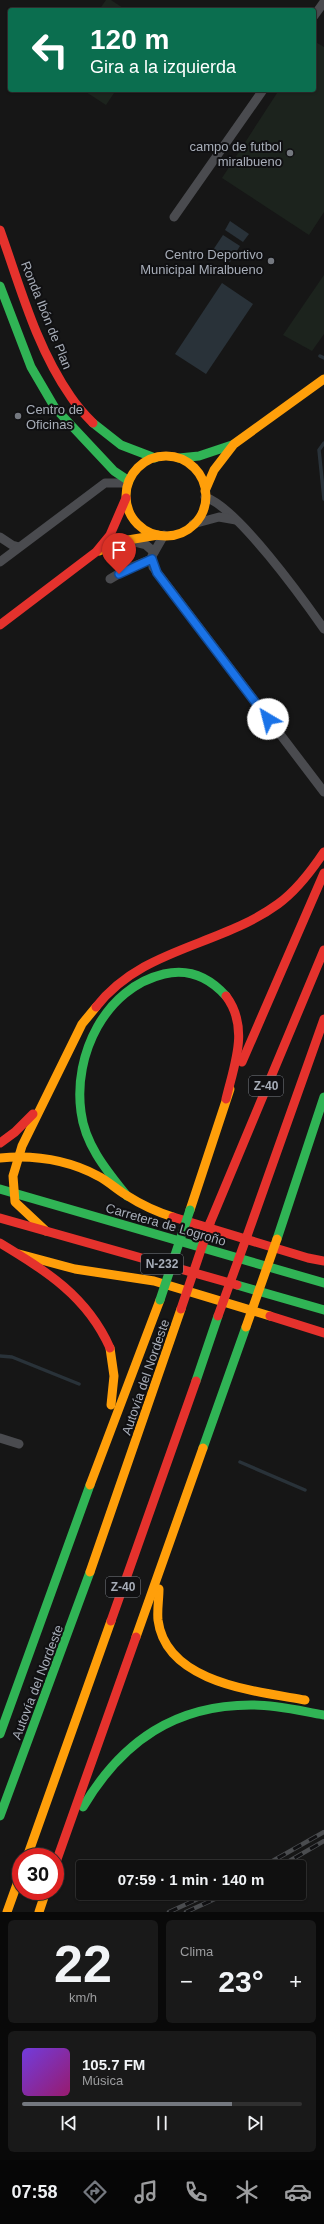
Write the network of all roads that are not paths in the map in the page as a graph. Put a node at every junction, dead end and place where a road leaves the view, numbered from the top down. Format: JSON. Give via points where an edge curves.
{"nodes":[{"id":1,"x":324,"y":2,"type":"edge"},
{"id":2,"x":316,"y":13,"type":"edge"},
{"id":3,"x":261,"y":92,"type":"edge"},
{"id":4,"x":174,"y":217,"type":"dead end"},
{"id":5,"x":0,"y":230,"type":"edge"},
{"id":6,"x":0,"y":286,"type":"edge"},
{"id":7,"x":324,"y":379,"type":"edge"},
{"id":8,"x":234,"y":444,"type":"junction"},
{"id":9,"x":154,"y":458,"type":"junction"},
{"id":10,"x":177,"y":458,"type":"junction"},
{"id":11,"x":128,"y":482,"type":"junction"},
{"id":12,"x":205,"y":494,"type":"junction"},
{"id":13,"x":126,"y":498,"type":"junction"},
{"id":14,"x":237,"y":521,"type":"junction"},
{"id":15,"x":193,"y":524,"type":"junction"},
{"id":16,"x":162,"y":535,"type":"junction"},
{"id":17,"x":0,"y":537,"type":"edge"},
{"id":18,"x":128,"y":540,"type":"junction"},
{"id":19,"x":19,"y":547,"type":"junction"},
{"id":20,"x":96,"y":552,"type":"junction"},
{"id":21,"x":153,"y":556,"type":"junction"},
{"id":22,"x":0,"y":562,"type":"edge"},
{"id":23,"x":110,"y":579,"type":"dead end"},
{"id":24,"x":0,"y":625,"type":"edge"},
{"id":25,"x":324,"y":629,"type":"edge"},
{"id":26,"x":324,"y":792,"type":"edge"},
{"id":27,"x":324,"y":852,"type":"edge"},
{"id":28,"x":324,"y":873,"type":"edge"},
{"id":29,"x":324,"y":950,"type":"edge"},
{"id":30,"x":324,"y":1019,"type":"edge"},
{"id":31,"x":324,"y":1097,"type":"edge"},
{"id":32,"x":226,"y":1098,"type":"junction"},
{"id":33,"x":42,"y":1104,"type":"junction"},
{"id":34,"x":324,"y":1118,"type":"edge"},
{"id":35,"x":0,"y":1144,"type":"edge"},
{"id":36,"x":18,"y":1156,"type":"junction"},
{"id":37,"x":0,"y":1158,"type":"edge"},
{"id":38,"x":0,"y":1189,"type":"edge"},
{"id":39,"x":13,"y":1193,"type":"junction"},
{"id":40,"x":127,"y":1196,"type":"junction"},
{"id":41,"x":286,"y":1211,"type":"junction"},
{"id":42,"x":0,"y":1218,"type":"edge"},
{"id":43,"x":46,"y":1231,"type":"junction"},
{"id":44,"x":0,"y":1243,"type":"edge"},
{"id":45,"x":19,"y":1254,"type":"junction"},
{"id":46,"x":324,"y":1260,"type":"edge"},
{"id":47,"x":324,"y":1283,"type":"edge"},
{"id":48,"x":324,"y":1310,"type":"edge"},
{"id":49,"x":324,"y":1333,"type":"edge"},
{"id":50,"x":0,"y":1438,"type":"edge"},
{"id":51,"x":105,"y":1442,"type":"junction"},
{"id":52,"x":19,"y":1444,"type":"dead end"},
{"id":53,"x":187,"y":1491,"type":"junction"},
{"id":54,"x":316,"y":1702,"type":"dead end"},
{"id":55,"x":324,"y":1715,"type":"edge"},
{"id":56,"x":0,"y":1734,"type":"edge"},
{"id":57,"x":0,"y":1816,"type":"edge"},
{"id":58,"x":30,"y":1848,"type":"edge"},
{"id":59,"x":61,"y":1848,"type":"edge"},
{"id":60,"x":64,"y":1850,"type":"edge"},
{"id":61,"x":12,"y":1898,"type":"edge"},
{"id":62,"x":43,"y":1900,"type":"edge"},
{"id":63,"x":7,"y":1912,"type":"edge"},
{"id":64,"x":38,"y":1912,"type":"edge"}],
"edges":[{"from":1,"to":2,"type":"street"},
{"from":3,"to":4,"type":"street"},
{"from":5,"to":9,"type":"main road","name":"Ronda Ibón de Plan","via":[[54,370],[74,404],[91,423],[110,438],[127,449]]},
{"from":6,"to":11,"type":"main road","via":[[31,367],[55,408],[114,471]]},
{"from":7,"to":8,"type":"main road"},
{"from":8,"to":10,"type":"main road","via":[[199,456]]},
{"from":8,"to":12,"type":"main road","via":[[214,470]]},
{"from":9,"to":10,"type":"main road"},
{"from":9,"to":11,"type":"main road","via":[[139,466]]},
{"from":10,"to":12,"type":"main road","via":[[186,461],[199,474]]},
{"from":11,"to":13,"type":"main road"},
{"from":11,"to":19,"type":"street","via":[[105,482]]},
{"from":12,"to":14,"type":"street"},
{"from":12,"to":15,"type":"main road","via":[[202,512]]},
{"from":13,"to":16,"type":"main road","via":[[136,522],[142,528]]},
{"from":13,"to":20,"type":"main road","via":[[110,535]]},
{"from":14,"to":15,"type":"street","via":[[219,517]]},
{"from":14,"to":25,"type":"street","via":[[296,591]]},
{"from":15,"to":16,"type":"main road","via":[[180,533]]},
{"from":16,"to":18,"type":"main road"},
{"from":16,"to":21,"type":"street"},
{"from":17,"to":19,"type":"street"},
{"from":18,"to":20,"type":"main road"},
{"from":18,"to":21,"type":"street","via":[[146,545]]},
{"from":19,"to":22,"type":"street"},
{"from":20,"to":24,"type":"main road"},
{"from":21,"to":23,"type":"street"},
{"from":21,"to":26,"type":"street","via":[[157,573]]},
{"from":27,"to":33,"type":"main road","via":[[313,869],[279,904],[239,927],[141,967],[109,990],[82,1024]]},
{"from":28,"to":32,"type":"main road"},
{"from":29,"to":57,"type":"main road","name":"Autovía del Nordeste","number":"Z-40","bridge":true,"via":[[210,1223],[74,1620]]},
{"from":30,"to":58,"type":"main road","number":"Z-40","bridge":true},
{"from":31,"to":41,"type":"main road"},
{"from":32,"to":40,"type":"main road","via":[[239,1044],[239,1027],[229,998],[214,984],[198,975],[182,971],[147,978],[129,988],[112,1005],[87,1047],[80,1092],[80,1111],[90,1146]]},
{"from":32,"to":51,"type":"main road","bridge":true,"via":[[160,1300]]},
{"from":33,"to":35,"type":"main road"},
{"from":33,"to":36,"type":"main road"},
{"from":34,"to":41,"type":"main road"},
{"from":36,"to":37,"type":"main road"},
{"from":36,"to":39,"type":"main road","via":[[13,1176]]},
{"from":36,"to":40,"type":"main road","via":[[41,1157],[78,1168],[98,1176]]},
{"from":38,"to":39,"type":"main road","name":"Carretera de Logroño","number":"N-232"},
{"from":39,"to":43,"type":"main road","via":[[19,1207]]},
{"from":39,"to":47,"type":"main road","name":"Carretera de Logroño","number":"N-232"},
{"from":40,"to":46,"type":"main road","via":[[161,1213],[308,1258]]},
{"from":41,"to":53,"type":"main road","bridge":true},
{"from":42,"to":43,"type":"main road","number":"N-232"},
{"from":43,"to":48,"type":"main road","number":"N-232"},
{"from":44,"to":45,"type":"main road"},
{"from":45,"to":49,"type":"main road","via":[[74,1269],[154,1281]]},
{"from":45,"to":51,"type":"main road","via":[[82,1303],[95,1317],[107,1337],[116,1373]]},
{"from":50,"to":52,"type":"street"},
{"from":51,"to":56,"type":"main road"},
{"from":53,"to":54,"type":"main road","via":[[157,1598],[159,1627],[169,1649],[188,1669],[202,1676],[247,1689]]},
{"from":53,"to":59,"type":"main road"},
{"from":55,"to":60,"type":"main road","via":[[278,1707],[232,1705],[207,1709],[160,1726],[122,1753],[101,1777],[86,1802]]},
{"from":61,"to":63,"type":"main road"},
{"from":62,"to":64,"type":"main road"}]}
